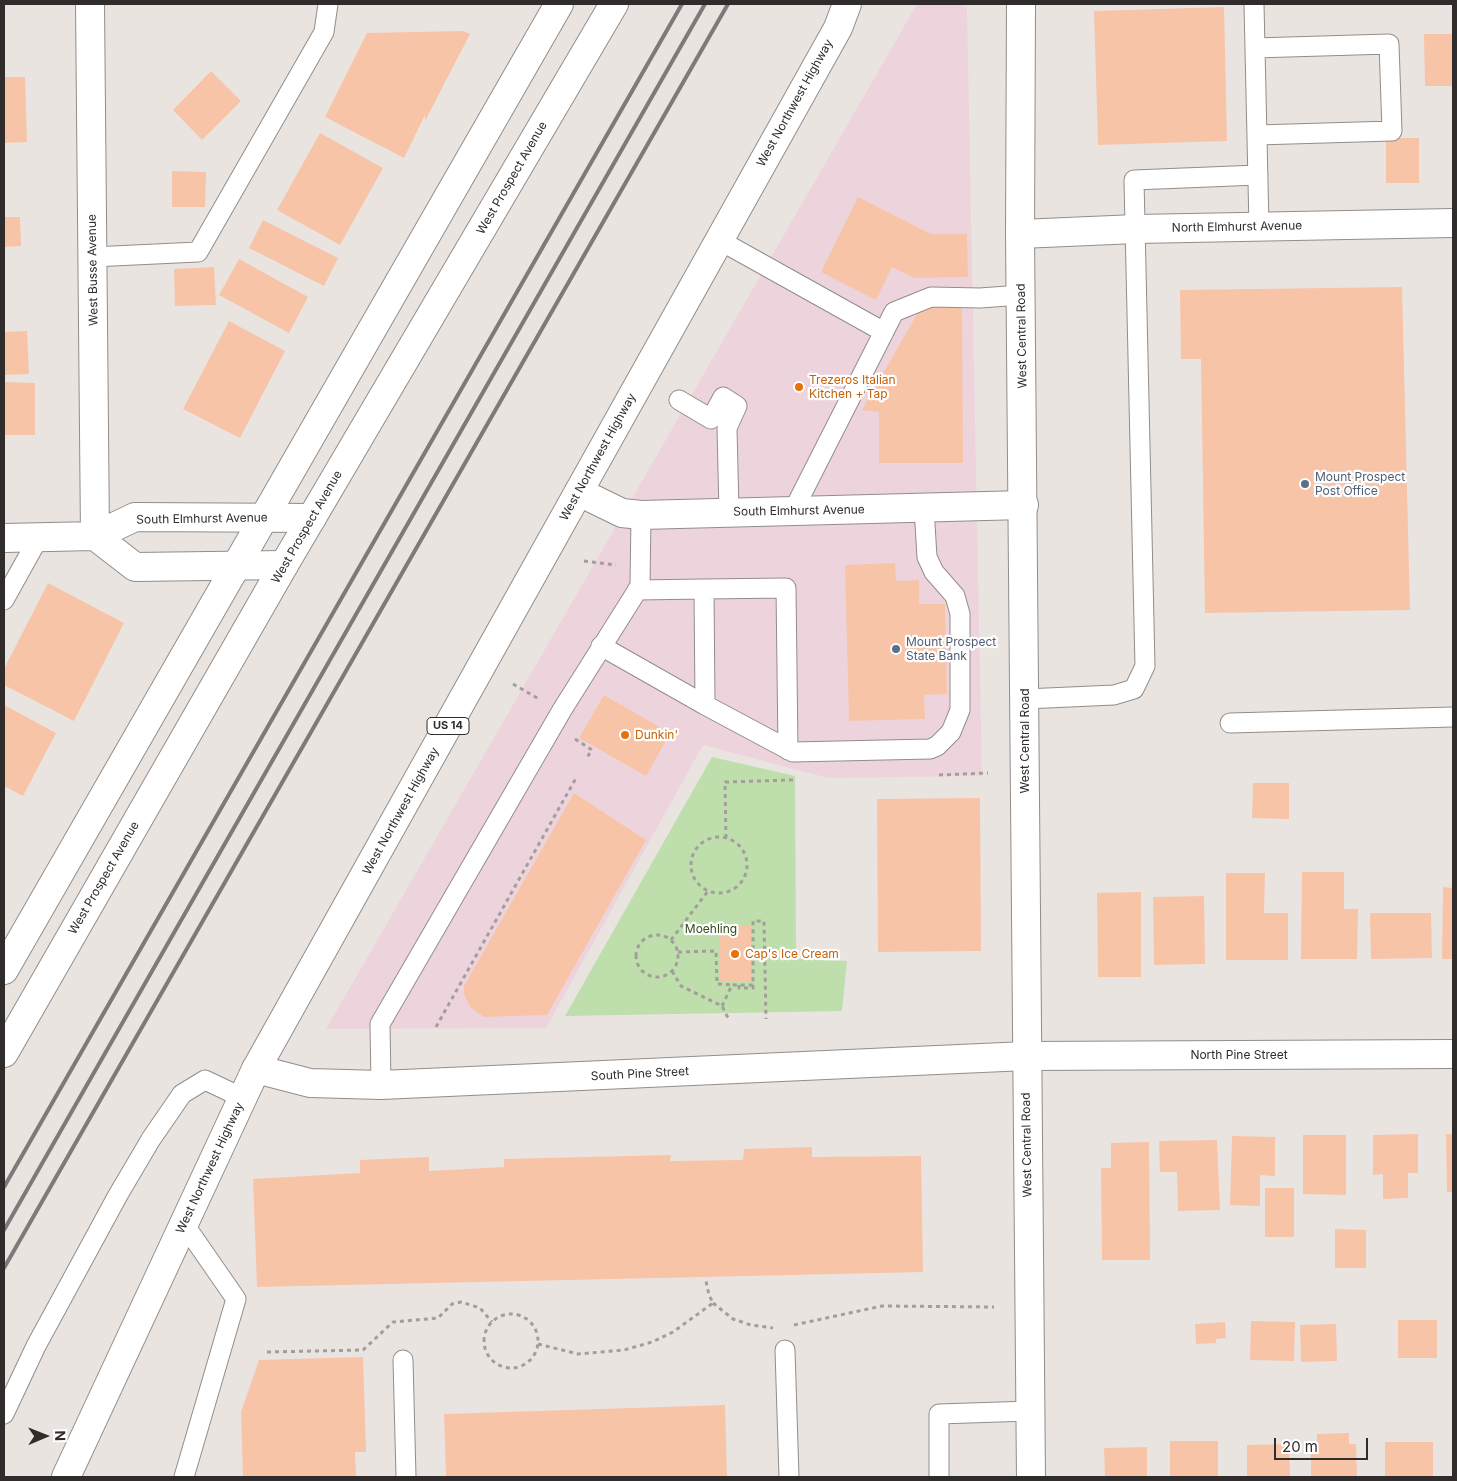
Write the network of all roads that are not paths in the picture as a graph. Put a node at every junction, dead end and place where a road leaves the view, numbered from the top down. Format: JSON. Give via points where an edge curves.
{"nodes":[{"id":1,"x":90,"y":4,"type":"edge"},
{"id":2,"x":328,"y":4,"type":"edge"},
{"id":3,"x":559,"y":4,"type":"edge"},
{"id":4,"x":614,"y":4,"type":"edge"},
{"id":5,"x":858,"y":4,"type":"edge"},
{"id":6,"x":1021,"y":4,"type":"edge"},
{"id":7,"x":1254,"y":4,"type":"edge"},
{"id":8,"x":842,"y":16,"type":"edge"},
{"id":9,"x":1255,"y":48,"type":"junction"},
{"id":10,"x":1257,"y":135,"type":"junction"},
{"id":11,"x":1258,"y":175,"type":"junction"},
{"id":12,"x":1453,"y":223,"type":"edge"},
{"id":13,"x":1259,"y":227,"type":"junction"},
{"id":14,"x":1136,"y":229,"type":"junction"},
{"id":15,"x":1020,"y":234,"type":"junction"},
{"id":16,"x":719,"y":240,"type":"junction"},
{"id":17,"x":92,"y":257,"type":"junction"},
{"id":18,"x":1021,"y":295,"type":"junction"},
{"id":19,"x":884,"y":332,"type":"junction"},
{"id":20,"x":679,"y":400,"type":"dead end"},
{"id":21,"x":579,"y":492,"type":"junction"},
{"id":22,"x":1024,"y":505,"type":"junction"},
{"id":23,"x":924,"y":508,"type":"junction"},
{"id":24,"x":793,"y":511,"type":"junction"},
{"id":25,"x":729,"y":512,"type":"junction"},
{"id":26,"x":641,"y":515,"type":"junction"},
{"id":27,"x":263,"y":518,"type":"junction"},
{"id":28,"x":312,"y":518,"type":"junction"},
{"id":29,"x":95,"y":536,"type":"junction"},
{"id":30,"x":40,"y":537,"type":"junction"},
{"id":31,"x":4,"y":538,"type":"edge"},
{"id":32,"x":284,"y":565,"type":"junction"},
{"id":33,"x":236,"y":567,"type":"junction"},
{"id":34,"x":704,"y":589,"type":"junction"},
{"id":35,"x":637,"y":590,"type":"junction"},
{"id":36,"x":4,"y":600,"type":"edge"},
{"id":37,"x":601,"y":646,"type":"junction"},
{"id":38,"x":1024,"y":699,"type":"junction"},
{"id":39,"x":704,"y":705,"type":"junction"},
{"id":40,"x":1453,"y":716,"type":"edge"},
{"id":41,"x":1230,"y":723,"type":"dead end"},
{"id":42,"x":791,"y":751,"type":"junction"},
{"id":43,"x":4,"y":970,"type":"edge"},
{"id":44,"x":4,"y":1053,"type":"edge"},
{"id":45,"x":1453,"y":1054,"type":"edge"},
{"id":46,"x":1026,"y":1056,"type":"junction"},
{"id":47,"x":256,"y":1069,"type":"junction"},
{"id":48,"x":381,"y":1085,"type":"junction"},
{"id":49,"x":243,"y":1098,"type":"junction"},
{"id":50,"x":184,"y":1224,"type":"junction"},
{"id":51,"x":785,"y":1350,"type":"dead end"},
{"id":52,"x":403,"y":1360,"type":"dead end"},
{"id":53,"x":1030,"y":1410,"type":"junction"},
{"id":54,"x":4,"y":1414,"type":"edge"},
{"id":55,"x":66,"y":1477,"type":"edge"},
{"id":56,"x":184,"y":1477,"type":"edge"},
{"id":57,"x":406,"y":1477,"type":"edge"},
{"id":58,"x":789,"y":1477,"type":"edge"},
{"id":59,"x":939,"y":1477,"type":"edge"},
{"id":60,"x":1031,"y":1477,"type":"edge"}],
"edges":[{"from":1,"to":17,"type":"street","name":"West Busse Avenue"},
{"from":2,"to":17,"type":"lane","via":[[324,32],[198,252]]},
{"from":3,"to":27,"type":"street"},
{"from":4,"to":28,"type":"street","name":"West Prospect Avenue"},
{"from":5,"to":8,"type":"street","name":"West Northwest Highway","number":"US 14"},
{"from":6,"to":15,"type":"street","name":"West Central Road"},
{"from":7,"to":9,"type":"lane"},
{"from":8,"to":16,"type":"street","name":"West Northwest Highway","number":"US 14"},
{"from":9,"to":10,"type":"lane"},
{"from":9,"to":10,"type":"lane","via":[[1390,44],[1392,131]]},
{"from":10,"to":11,"type":"lane"},
{"from":11,"to":13,"type":"lane"},
{"from":11,"to":14,"type":"lane","via":[[1134,180]]},
{"from":12,"to":13,"type":"street","name":"North Elmhurst Avenue"},
{"from":13,"to":14,"type":"street","name":"North Elmhurst Avenue"},
{"from":14,"to":15,"type":"street","name":"North Elmhurst Avenue"},
{"from":14,"to":38,"type":"lane","via":[[1145,666],[1134,689],[1114,696]]},
{"from":15,"to":18,"type":"street","name":"West Central Road"},
{"from":16,"to":19,"type":"lane"},
{"from":16,"to":21,"type":"street","name":"West Northwest Highway","number":"US 14"},
{"from":17,"to":29,"type":"street","name":"West Busse Avenue"},
{"from":18,"to":19,"type":"lane","via":[[932,297],[894,312]]},
{"from":18,"to":22,"type":"street","name":"West Central Road"},
{"from":19,"to":24,"type":"lane"},
{"from":20,"to":25,"type":"lane","via":[[719,424]]},
{"from":21,"to":26,"type":"street","name":"South Elmhurst Avenue","via":[[622,512]]},
{"from":21,"to":47,"type":"street","name":"West Northwest Highway","number":"US 14"},
{"from":22,"to":23,"type":"street","name":"South Elmhurst Avenue"},
{"from":22,"to":38,"type":"street","name":"West Central Road"},
{"from":23,"to":24,"type":"street","name":"South Elmhurst Avenue"},
{"from":23,"to":42,"type":"lane","via":[[927,557],[934,572],[956,596],[960,614],[961,701],[958,717],[950,732],[942,743],[930,749]]},
{"from":24,"to":25,"type":"street","name":"South Elmhurst Avenue"},
{"from":25,"to":26,"type":"street","name":"South Elmhurst Avenue"},
{"from":26,"to":35,"type":"lane","via":[[641,580]]},
{"from":27,"to":28,"type":"street","name":"South Elmhurst Avenue"},
{"from":27,"to":29,"type":"street","name":"South Elmhurst Avenue","via":[[135,517]]},
{"from":27,"to":33,"type":"street"},
{"from":28,"to":32,"type":"street","name":"West Prospect Avenue"},
{"from":29,"to":30,"type":"street","name":"South Elmhurst Avenue"},
{"from":29,"to":33,"type":"street","via":[[135,567]]},
{"from":30,"to":31,"type":"street","name":"South Elmhurst Avenue"},
{"from":30,"to":36,"type":"lane"},
{"from":32,"to":33,"type":"street"},
{"from":32,"to":44,"type":"street","name":"West Prospect Avenue"},
{"from":33,"to":43,"type":"street"},
{"from":34,"to":35,"type":"lane"},
{"from":34,"to":39,"type":"lane"},
{"from":34,"to":42,"type":"lane","via":[[786,588]]},
{"from":35,"to":37,"type":"lane"},
{"from":37,"to":39,"type":"lane"},
{"from":37,"to":48,"type":"lane","via":[[380,1024]]},
{"from":38,"to":46,"type":"street","name":"West Central Road"},
{"from":39,"to":42,"type":"lane"},
{"from":40,"to":41,"type":"lane"},
{"from":45,"to":46,"type":"street","name":"North Pine Street"},
{"from":46,"to":48,"type":"street","name":"South Pine Street"},
{"from":46,"to":53,"type":"street","name":"West Central Road"},
{"from":47,"to":48,"type":"street","name":"South Pine Street","via":[[310,1083]]},
{"from":47,"to":49,"type":"street","name":"West Northwest Highway","number":"US 14"},
{"from":49,"to":50,"type":"street","name":"West Northwest Highway","number":"US 14"},
{"from":49,"to":54,"type":"lane","via":[[205,1080],[182,1094],[118,1194],[36,1346]]},
{"from":50,"to":55,"type":"street","name":"West Northwest Highway","number":"US 14"},
{"from":50,"to":56,"type":"lane","via":[[236,1298]]},
{"from":51,"to":58,"type":"lane"},
{"from":52,"to":57,"type":"lane"},
{"from":53,"to":59,"type":"lane","via":[[939,1414]]},
{"from":53,"to":60,"type":"street","name":"West Central Road"}]}
